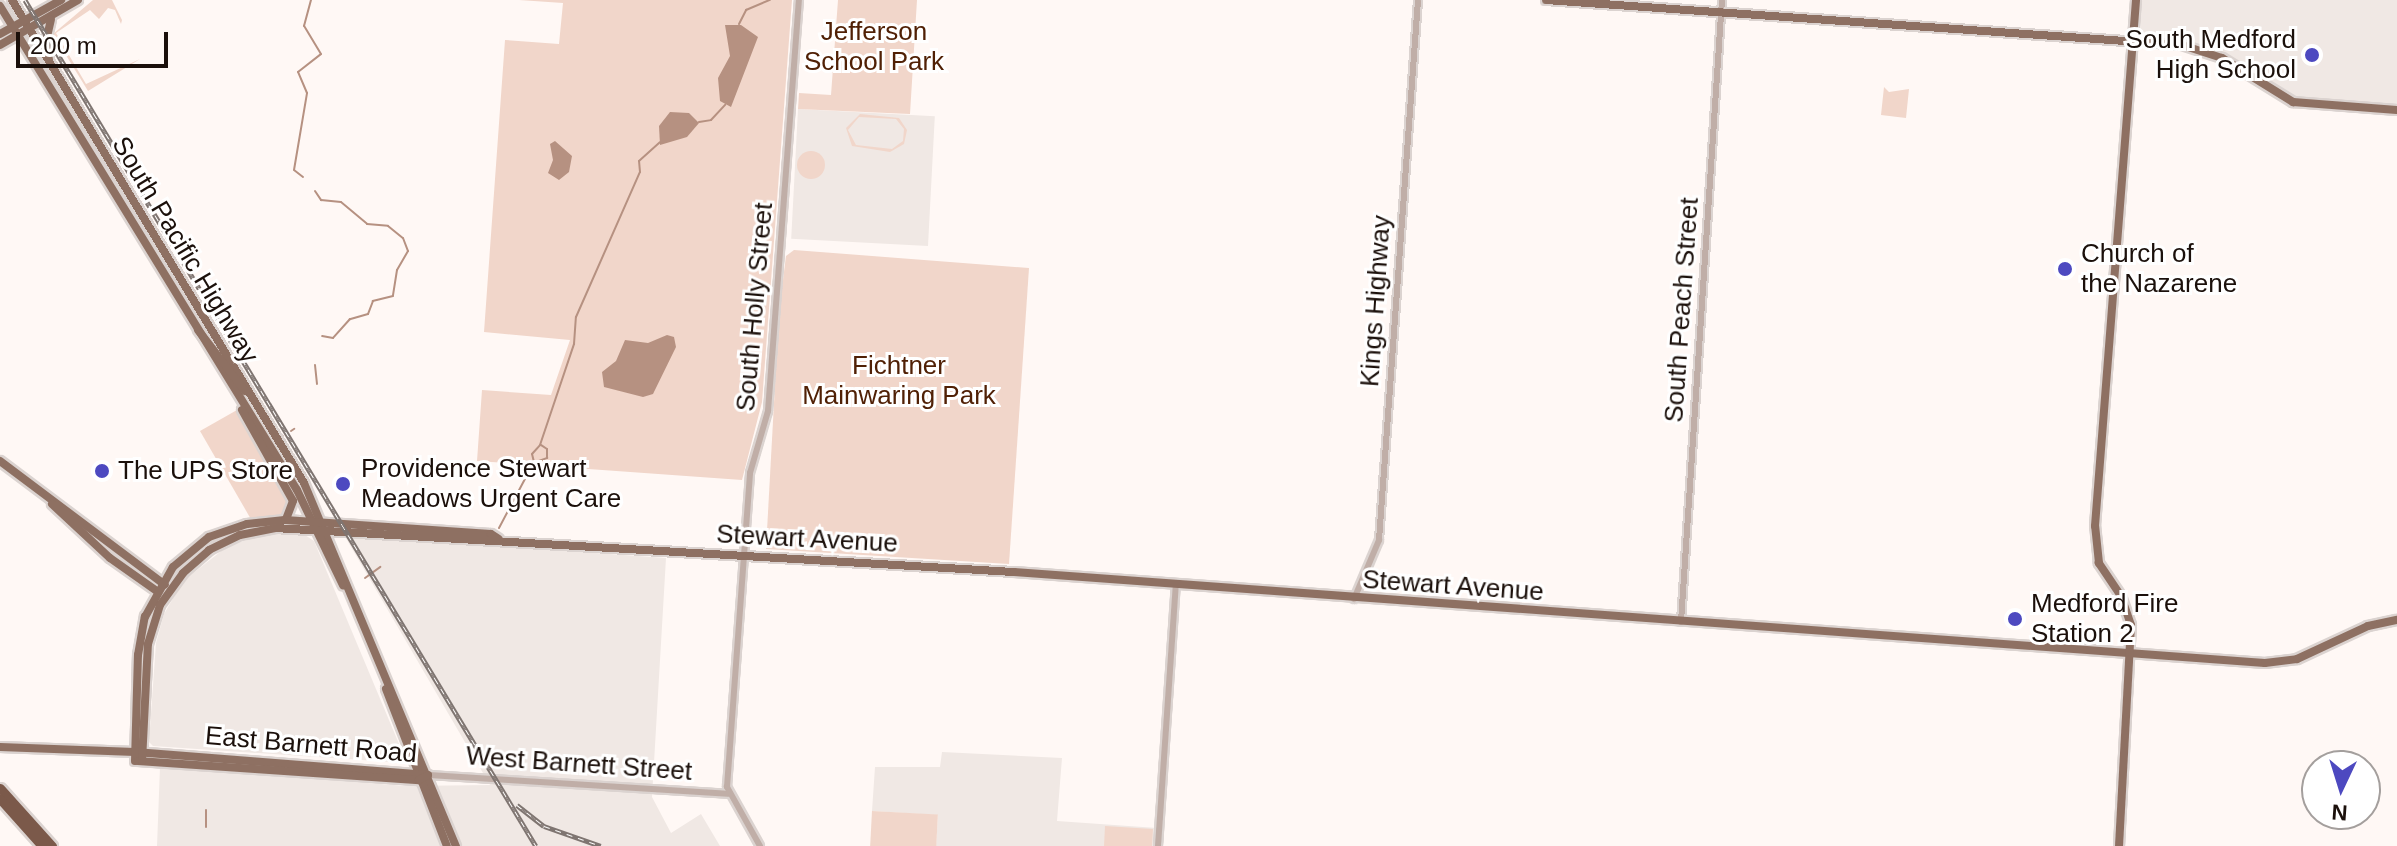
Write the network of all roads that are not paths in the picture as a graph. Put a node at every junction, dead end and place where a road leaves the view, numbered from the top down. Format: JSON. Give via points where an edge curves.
{"nodes":[{"id":1,"x":12,"y":0,"type":"edge"},
{"id":2,"x":61,"y":0,"type":"edge"},
{"id":3,"x":78,"y":0,"type":"edge"},
{"id":4,"x":799,"y":0,"type":"edge"},
{"id":5,"x":1418,"y":0,"type":"edge"},
{"id":6,"x":1546,"y":0,"type":"edge"},
{"id":7,"x":1722,"y":0,"type":"edge"},
{"id":8,"x":2136,"y":0,"type":"edge"},
{"id":9,"x":0,"y":6,"type":"edge"},
{"id":10,"x":1722,"y":12,"type":"junction"},
{"id":11,"x":51,"y":20,"type":"junction"},
{"id":12,"x":24,"y":22,"type":"junction"},
{"id":13,"x":13,"y":28,"type":"junction"},
{"id":14,"x":29,"y":31,"type":"junction"},
{"id":15,"x":0,"y":34,"type":"edge"},
{"id":16,"x":19,"y":36,"type":"junction"},
{"id":17,"x":2132,"y":42,"type":"junction"},
{"id":18,"x":0,"y":45,"type":"edge"},
{"id":19,"x":51,"y":69,"type":"junction"},
{"id":20,"x":2397,"y":110,"type":"edge"},
{"id":21,"x":196,"y":329,"type":"junction"},
{"id":22,"x":252,"y":397,"type":"junction"},
{"id":23,"x":239,"y":401,"type":"junction"},
{"id":24,"x":0,"y":461,"type":"edge"},
{"id":25,"x":285,"y":520,"type":"junction"},
{"id":26,"x":319,"y":526,"type":"junction"},
{"id":27,"x":465,"y":532,"type":"junction"},
{"id":28,"x":417,"y":537,"type":"junction"},
{"id":29,"x":499,"y":539,"type":"junction"},
{"id":30,"x":743,"y":556,"type":"junction"},
{"id":31,"x":1176,"y":584,"type":"junction"},
{"id":32,"x":163,"y":590,"type":"junction"},
{"id":33,"x":1354,"y":599,"type":"junction"},
{"id":34,"x":2397,"y":620,"type":"edge"},
{"id":35,"x":1681,"y":622,"type":"junction"},
{"id":36,"x":2131,"y":653,"type":"junction"},
{"id":37,"x":386,"y":689,"type":"junction"},
{"id":38,"x":392,"y":713,"type":"junction"},
{"id":39,"x":412,"y":734,"type":"junction"},
{"id":40,"x":0,"y":747,"type":"edge"},
{"id":41,"x":136,"y":756,"type":"junction"},
{"id":42,"x":348,"y":766,"type":"junction"},
{"id":43,"x":315,"y":773,"type":"junction"},
{"id":44,"x":421,"y":775,"type":"junction"},
{"id":45,"x":0,"y":788,"type":"edge"},
{"id":46,"x":728,"y":794,"type":"junction"},
{"id":47,"x":0,"y":799,"type":"edge"},
{"id":48,"x":42,"y":846,"type":"edge"},
{"id":49,"x":52,"y":846,"type":"edge"},
{"id":50,"x":447,"y":846,"type":"edge"},
{"id":51,"x":456,"y":846,"type":"edge"},
{"id":52,"x":760,"y":846,"type":"edge"},
{"id":53,"x":1158,"y":846,"type":"edge"},
{"id":54,"x":2119,"y":846,"type":"edge"}],
"edges":[{"from":1,"to":12,"type":"main road","name":"South Pacific Highway"},
{"from":2,"to":12,"type":"main road"},
{"from":3,"to":11,"type":"main road"},
{"from":4,"to":30,"type":"street","name":"South Holly Street","via":[[768,411],[750,473]]},
{"from":5,"to":33,"type":"street","name":"Kings Highway","via":[[1379,540]]},
{"from":6,"to":10,"type":"main road"},
{"from":7,"to":10,"type":"street","name":"South Peach Street"},
{"from":8,"to":17,"type":"main road"},
{"from":9,"to":13,"type":"main road","name":"South Pacific Highway"},
{"from":10,"to":17,"type":"main road"},
{"from":10,"to":35,"type":"street","name":"South Peach Street"},
{"from":11,"to":14,"type":"main road"},
{"from":11,"to":19,"type":"main road","via":[[46,41]]},
{"from":12,"to":13,"type":"main road"},
{"from":12,"to":14,"type":"main road","name":"South Pacific Highway"},
{"from":13,"to":15,"type":"main road"},
{"from":13,"to":16,"type":"main road","name":"South Pacific Highway"},
{"from":14,"to":16,"type":"main road"},
{"from":14,"to":19,"type":"main road","name":"South Pacific Highway"},
{"from":16,"to":18,"type":"main road"},
{"from":16,"to":21,"type":"main road","name":"South Pacific Highway"},
{"from":17,"to":20,"type":"main road","via":[[2206,51],[2293,102]]},
{"from":17,"to":36,"type":"main road","via":[[2094,537],[2102,569],[2127,609]]},
{"from":19,"to":22,"type":"main road","name":"South Pacific Highway"},
{"from":21,"to":22,"type":"main road","via":[[207,335],[236,383]]},
{"from":21,"to":23,"type":"main road","name":"South Pacific Highway"},
{"from":22,"to":26,"type":"main road","name":"South Pacific Highway"},
{"from":23,"to":25,"type":"main road","via":[[293,501]]},
{"from":23,"to":26,"type":"main road","name":"South Pacific Highway"},
{"from":24,"to":32,"type":"main road","via":[[89,541]]},
{"from":25,"to":26,"type":"main road"},
{"from":25,"to":32,"type":"main road","via":[[217,533],[187,554]]},
{"from":26,"to":27,"type":"main road","name":"Stewart Avenue"},
{"from":26,"to":28,"type":"main road","name":"Stewart Avenue"},
{"from":26,"to":32,"type":"main road","via":[[232,538],[198,558]]},
{"from":26,"to":37,"type":"main road"},
{"from":27,"to":28,"type":"main road"},
{"from":27,"to":29,"type":"main road","name":"Stewart Avenue"},
{"from":28,"to":29,"type":"main road","name":"Stewart Avenue"},
{"from":29,"to":30,"type":"main road","name":"Stewart Avenue"},
{"from":30,"to":31,"type":"main road","name":"Stewart Avenue"},
{"from":30,"to":46,"type":"street","name":"South Holly Street"},
{"from":31,"to":33,"type":"main road","name":"Stewart Avenue"},
{"from":31,"to":53,"type":"street"},
{"from":32,"to":41,"type":"main road","via":[[138,647]]},
{"from":33,"to":35,"type":"main road","name":"Stewart Avenue"},
{"from":34,"to":36,"type":"main road","name":"Stewart Avenue","via":[[2282,662]]},
{"from":35,"to":36,"type":"main road","name":"Stewart Avenue"},
{"from":36,"to":54,"type":"main road"},
{"from":37,"to":38,"type":"main road"},
{"from":37,"to":39,"type":"main road"},
{"from":38,"to":39,"type":"main road"},
{"from":38,"to":44,"type":"main road"},
{"from":39,"to":44,"type":"main road"},
{"from":40,"to":41,"type":"main road","name":"East Barnett Road"},
{"from":41,"to":42,"type":"main road","name":"East Barnett Road"},
{"from":41,"to":43,"type":"main road","name":"East Barnett Road"},
{"from":42,"to":43,"type":"main road"},
{"from":42,"to":44,"type":"main road","name":"East Barnett Road"},
{"from":43,"to":44,"type":"main road","name":"East Barnett Road"},
{"from":44,"to":46,"type":"street","name":"West Barnett Street"},
{"from":44,"to":50,"type":"main road"},
{"from":44,"to":51,"type":"main road"},
{"from":45,"to":49,"type":"highway"},
{"from":46,"to":52,"type":"street"},
{"from":47,"to":48,"type":"highway"}]}
